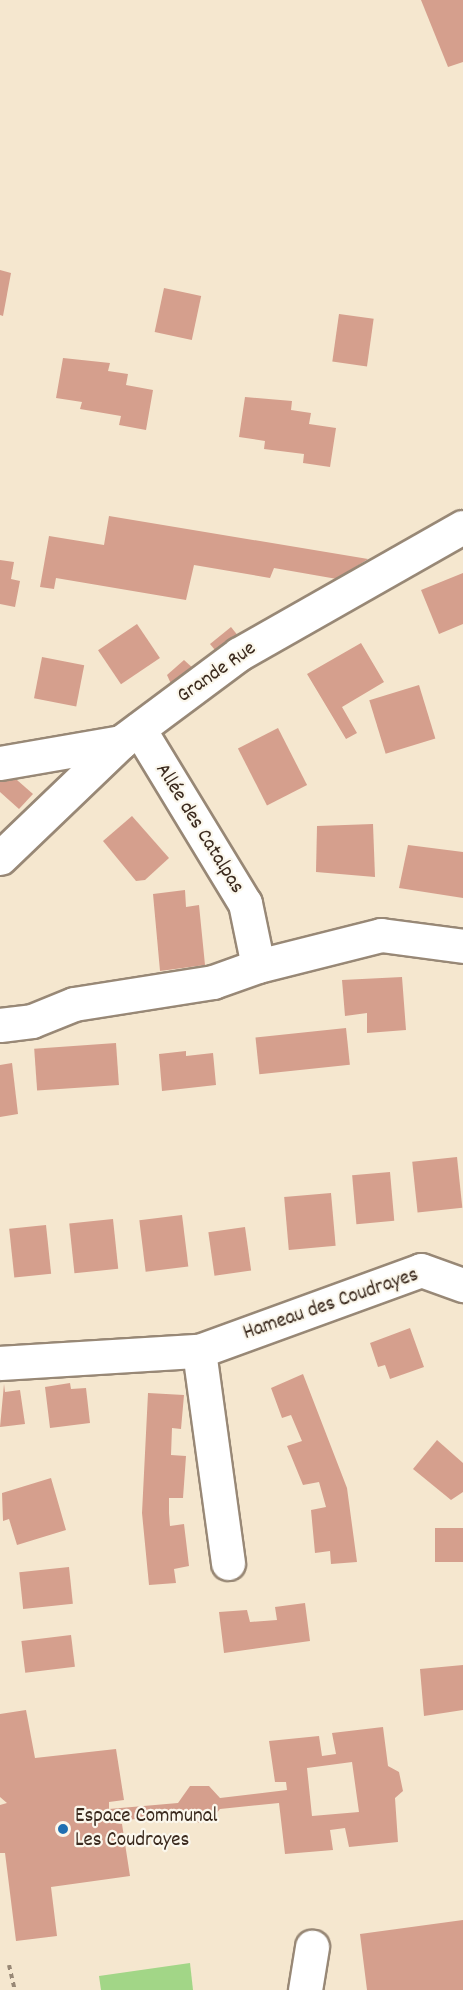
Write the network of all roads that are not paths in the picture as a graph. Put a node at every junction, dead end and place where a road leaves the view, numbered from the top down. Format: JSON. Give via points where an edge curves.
{"nodes":[{"id":1,"x":463,"y":527,"type":"edge"},
{"id":2,"x":130,"y":736,"type":"junction"},
{"id":3,"x":0,"y":763,"type":"edge"},
{"id":4,"x":0,"y":858,"type":"edge"},
{"id":5,"x":463,"y":946,"type":"edge"},
{"id":6,"x":258,"y":966,"type":"junction"},
{"id":7,"x":0,"y":1025,"type":"edge"},
{"id":8,"x":463,"y":1285,"type":"edge"},
{"id":9,"x":199,"y":1351,"type":"junction"},
{"id":10,"x":0,"y":1363,"type":"edge"},
{"id":11,"x":228,"y":1563,"type":"dead end"},
{"id":12,"x":312,"y":1947,"type":"dead end"},
{"id":13,"x":304,"y":1990,"type":"edge"}],
"edges":[{"from":1,"to":2,"type":"street","name":"Grande Rue","via":[[239,654]]},
{"from":2,"to":3,"type":"street"},
{"from":2,"to":4,"type":"street","name":"Grande Rue"},
{"from":2,"to":6,"type":"street","name":"Allée des Catalpas","via":[[245,903]]},
{"from":5,"to":6,"type":"street","via":[[381,935]]},
{"from":6,"to":7,"type":"street","via":[[213,982],[74,1004],[32,1021]]},
{"from":8,"to":9,"type":"street","name":"Hameau des Coudrayes","via":[[421,1270]]},
{"from":9,"to":10,"type":"street","name":"Hameau des Coudrayes"},
{"from":9,"to":11,"type":"street"},
{"from":12,"to":13,"type":"street"}]}
